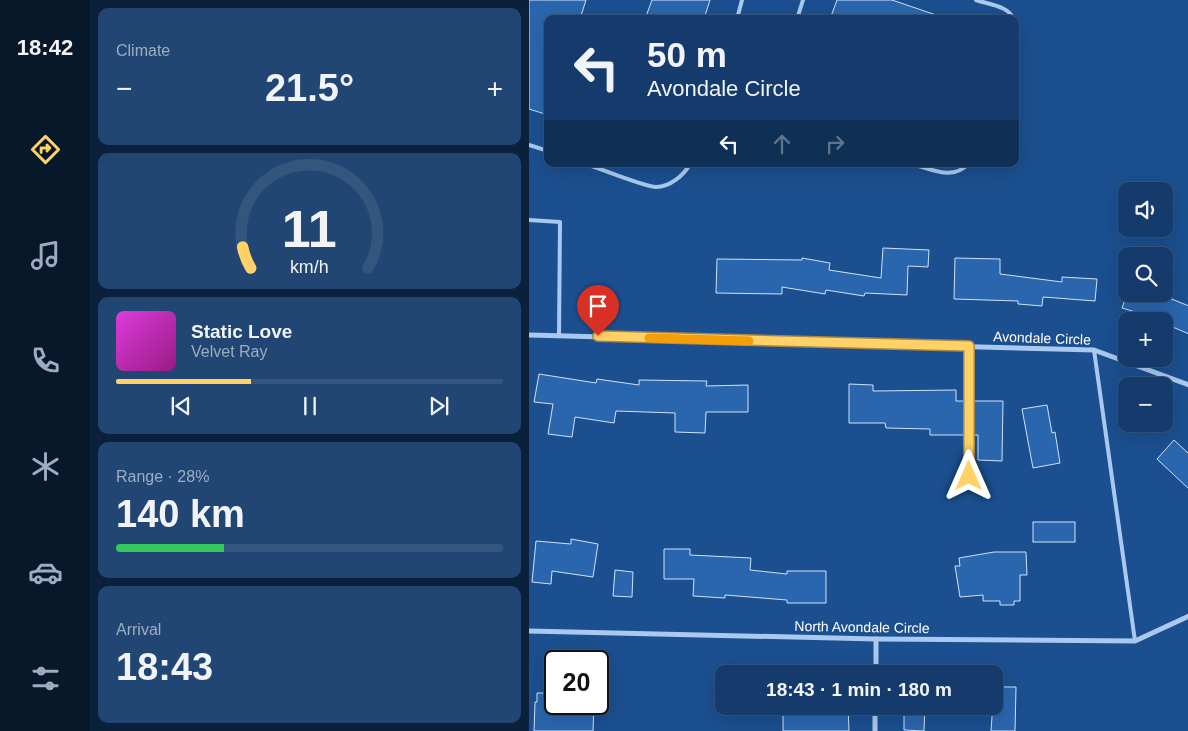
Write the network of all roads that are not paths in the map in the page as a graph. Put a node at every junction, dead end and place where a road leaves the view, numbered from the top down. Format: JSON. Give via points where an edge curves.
{"nodes":[{"id":1,"x":742,"y":0,"type":"edge"},
{"id":2,"x":803,"y":0,"type":"edge"},
{"id":3,"x":975,"y":0,"type":"edge"},
{"id":4,"x":738,"y":15,"type":"edge"},
{"id":5,"x":798,"y":15,"type":"edge"},
{"id":6,"x":1012,"y":15,"type":"edge"},
{"id":7,"x":529,"y":145,"type":"edge"},
{"id":8,"x":544,"y":150,"type":"edge"},
{"id":9,"x":595,"y":167,"type":"edge"},
{"id":10,"x":688,"y":167,"type":"edge"},
{"id":11,"x":922,"y":167,"type":"edge"},
{"id":12,"x":965,"y":167,"type":"edge"},
{"id":13,"x":529,"y":220,"type":"edge"},
{"id":14,"x":529,"y":335,"type":"edge"},
{"id":15,"x":559,"y":336,"type":"junction"},
{"id":16,"x":969,"y":346,"type":"junction"},
{"id":17,"x":1095,"y":350,"type":"junction"},
{"id":18,"x":1188,"y":385,"type":"edge"},
{"id":19,"x":969,"y":476,"type":"dead end"},
{"id":20,"x":1188,"y":616,"type":"edge"},
{"id":21,"x":529,"y":631,"type":"edge"},
{"id":22,"x":876,"y":639,"type":"junction"},
{"id":23,"x":1135,"y":641,"type":"junction"},
{"id":24,"x":876,"y":665,"type":"edge"},
{"id":25,"x":875,"y":715,"type":"edge"},
{"id":26,"x":875,"y":731,"type":"edge"}],
"edges":[{"from":1,"to":4,"type":"lane"},
{"from":2,"to":5,"type":"lane"},
{"from":3,"to":6,"type":"lane","via":[[1005,9]]},
{"from":7,"to":8,"type":"lane"},
{"from":9,"to":10,"type":"lane","via":[[656,187],[672,182]]},
{"from":11,"to":12,"type":"lane","via":[[943,173],[953,173]]},
{"from":13,"to":15,"type":"lane","via":[[560,222]]},
{"from":14,"to":15,"type":"street","name":"Avondale Circle"},
{"from":15,"to":16,"type":"street","name":"Avondale Circle"},
{"from":16,"to":17,"type":"street","name":"Avondale Circle"},
{"from":16,"to":19,"type":"lane"},
{"from":17,"to":18,"type":"street","name":"Avondale Circle"},
{"from":17,"to":23,"type":"lane"},
{"from":20,"to":23,"type":"street","name":"North Avondale Circle"},
{"from":21,"to":22,"type":"street","name":"North Avondale Circle"},
{"from":22,"to":23,"type":"street","name":"North Avondale Circle"},
{"from":22,"to":24,"type":"street"},
{"from":25,"to":26,"type":"street"}]}
